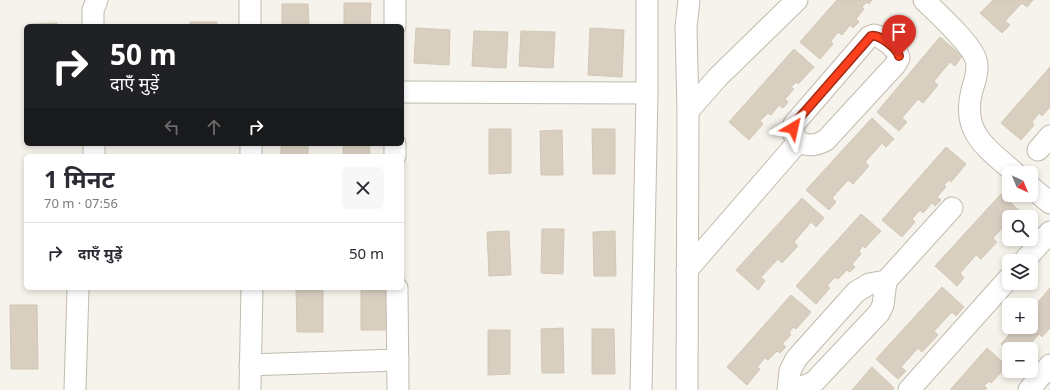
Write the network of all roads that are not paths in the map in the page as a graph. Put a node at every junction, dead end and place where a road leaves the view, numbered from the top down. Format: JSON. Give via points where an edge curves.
{"nodes":[{"id":1,"x":97,"y":0,"type":"edge"},
{"id":2,"x":250,"y":0,"type":"edge"},
{"id":3,"x":395,"y":0,"type":"edge"},
{"id":4,"x":647,"y":0,"type":"edge"},
{"id":5,"x":689,"y":0,"type":"edge"},
{"id":6,"x":797,"y":0,"type":"edge"},
{"id":7,"x":924,"y":0,"type":"edge"},
{"id":8,"x":93,"y":24,"type":"edge"},
{"id":9,"x":250,"y":24,"type":"edge"},
{"id":10,"x":395,"y":24,"type":"edge"},
{"id":11,"x":404,"y":92,"type":"edge"},
{"id":12,"x":647,"y":93,"type":"junction"},
{"id":13,"x":688,"y":110,"type":"junction"},
{"id":14,"x":798,"y":142,"type":"junction"},
{"id":15,"x":1008,"y":166,"type":"edge"},
{"id":16,"x":1038,"y":193,"type":"edge"},
{"id":17,"x":1050,"y":203,"type":"edge"},
{"id":18,"x":952,"y":208,"type":"dead end"},
{"id":19,"x":1050,"y":232,"type":"edge"},
{"id":20,"x":1030,"y":254,"type":"edge"},
{"id":21,"x":687,"y":270,"type":"junction"},
{"id":22,"x":886,"y":281,"type":"junction"},
{"id":23,"x":1002,"y":286,"type":"edge"},
{"id":24,"x":78,"y":290,"type":"edge"},
{"id":25,"x":252,"y":290,"type":"edge"},
{"id":26,"x":397,"y":290,"type":"edge"},
{"id":27,"x":398,"y":360,"type":"junction"},
{"id":28,"x":250,"y":365,"type":"junction"},
{"id":29,"x":1050,"y":366,"type":"edge"},
{"id":30,"x":788,"y":389,"type":"edge"},
{"id":31,"x":75,"y":390,"type":"edge"},
{"id":32,"x":250,"y":390,"type":"edge"},
{"id":33,"x":398,"y":390,"type":"edge"},
{"id":34,"x":641,"y":390,"type":"edge"},
{"id":35,"x":687,"y":390,"type":"edge"},
{"id":36,"x":909,"y":390,"type":"edge"},
{"id":37,"x":1029,"y":390,"type":"edge"}],
"edges":[{"from":1,"to":8,"type":"street","via":[[93,10]]},
{"from":2,"to":9,"type":"street"},
{"from":3,"to":10,"type":"street"},
{"from":4,"to":12,"type":"street"},
{"from":5,"to":13,"type":"street","via":[[686,28]]},
{"from":6,"to":13,"type":"street"},
{"from":7,"to":15,"type":"street","via":[[970,48],[976,59],[978,66],[969,105],[969,118],[983,145]]},
{"from":11,"to":12,"type":"street"},
{"from":12,"to":34,"type":"street"},
{"from":13,"to":21,"type":"street"},
{"from":14,"to":14,"type":"street","via":[[793,130],[794,124],[869,37],[878,36],[897,52],[899,58],[895,65],[826,140],[813,146]]},
{"from":14,"to":21,"type":"street"},
{"from":16,"to":17,"type":"street"},
{"from":18,"to":22,"type":"street"},
{"from":19,"to":20,"type":"street"},
{"from":21,"to":35,"type":"street"},
{"from":22,"to":30,"type":"street","via":[[869,284],[856,292],[796,359],[790,371]]},
{"from":22,"to":30,"type":"street","via":[[883,305],[879,313],[815,381]]},
{"from":23,"to":36,"type":"street"},
{"from":24,"to":31,"type":"street"},
{"from":25,"to":28,"type":"street"},
{"from":26,"to":27,"type":"street"},
{"from":27,"to":28,"type":"street"},
{"from":27,"to":33,"type":"street"},
{"from":28,"to":32,"type":"street"},
{"from":29,"to":37,"type":"street"}]}
